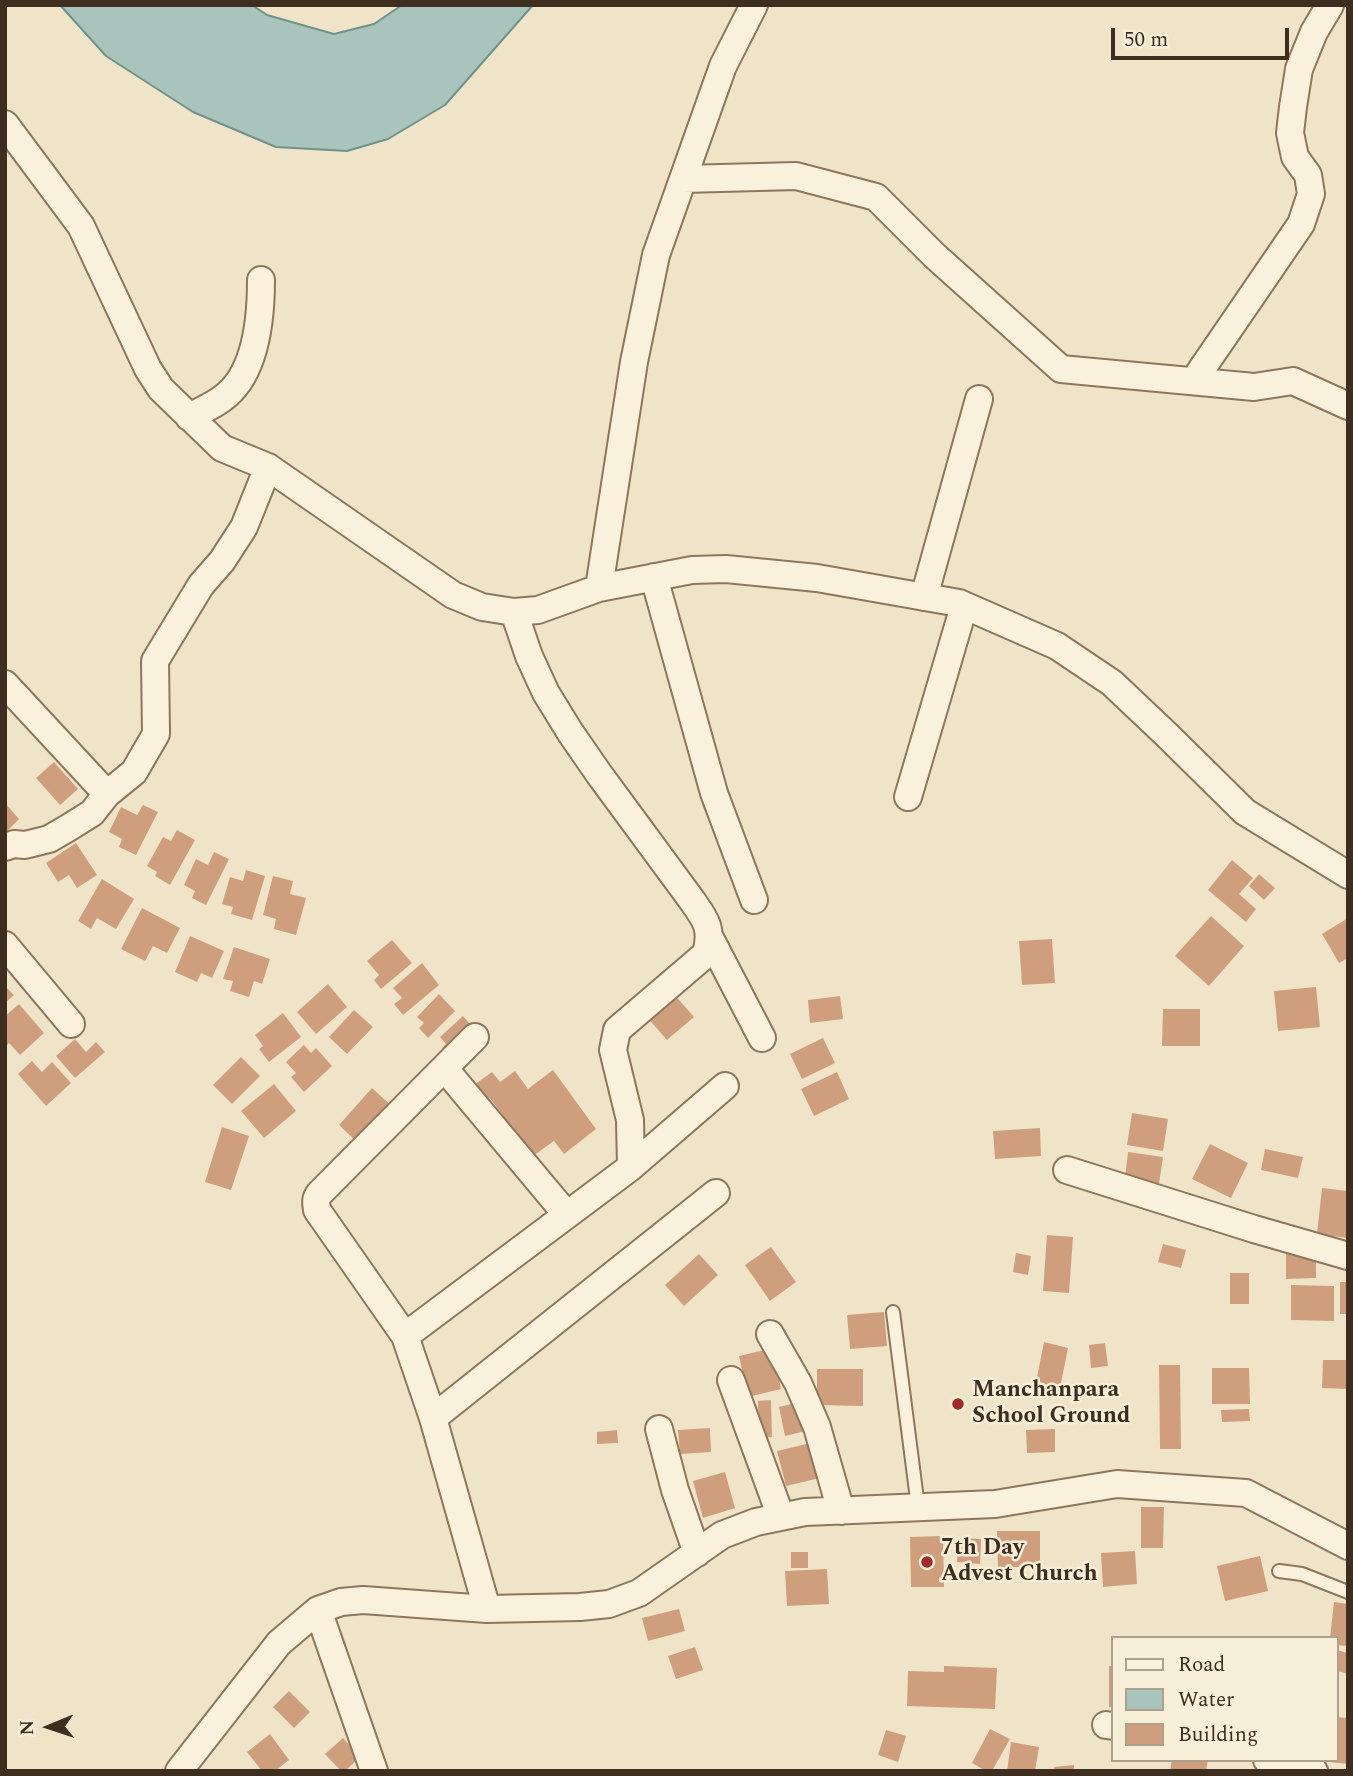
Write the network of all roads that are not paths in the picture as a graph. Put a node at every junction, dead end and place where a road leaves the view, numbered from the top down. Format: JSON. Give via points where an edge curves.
{"nodes":[{"id":1,"x":754,"y":5,"type":"edge"},
{"id":2,"x":1330,"y":5,"type":"edge"},
{"id":3,"x":5,"y":124,"type":"edge"},
{"id":4,"x":683,"y":179,"type":"junction"},
{"id":5,"x":261,"y":280,"type":"dead end"},
{"id":6,"x":1199,"y":373,"type":"dead end"},
{"id":7,"x":1344,"y":395,"type":"edge"},
{"id":8,"x":979,"y":399,"type":"dead end"},
{"id":9,"x":189,"y":417,"type":"junction"},
{"id":10,"x":268,"y":467,"type":"junction"},
{"id":11,"x":654,"y":578,"type":"junction"},
{"id":12,"x":599,"y":588,"type":"junction"},
{"id":13,"x":924,"y":597,"type":"junction"},
{"id":14,"x":964,"y":606,"type":"junction"},
{"id":15,"x":514,"y":612,"type":"junction"},
{"id":16,"x":5,"y":684,"type":"edge"},
{"id":17,"x":107,"y":794,"type":"junction"},
{"id":18,"x":908,"y":797,"type":"dead end"},
{"id":19,"x":5,"y":847,"type":"edge"},
{"id":20,"x":1348,"y":876,"type":"edge"},
{"id":21,"x":754,"y":900,"type":"dead end"},
{"id":22,"x":710,"y":938,"type":"junction"},
{"id":23,"x":5,"y":945,"type":"edge"},
{"id":24,"x":71,"y":1024,"type":"dead end"},
{"id":25,"x":475,"y":1037,"type":"dead end"},
{"id":26,"x":762,"y":1038,"type":"dead end"},
{"id":27,"x":445,"y":1069,"type":"junction"},
{"id":28,"x":725,"y":1086,"type":"dead end"},
{"id":29,"x":631,"y":1167,"type":"junction"},
{"id":30,"x":1067,"y":1170,"type":"dead end"},
{"id":31,"x":716,"y":1193,"type":"dead end"},
{"id":32,"x":567,"y":1215,"type":"junction"},
{"id":33,"x":1348,"y":1256,"type":"edge"},
{"id":34,"x":893,"y":1312,"type":"dead end"},
{"id":35,"x":771,"y":1334,"type":"dead end"},
{"id":36,"x":405,"y":1336,"type":"junction"},
{"id":37,"x":731,"y":1380,"type":"dead end"},
{"id":38,"x":433,"y":1418,"type":"junction"},
{"id":39,"x":659,"y":1429,"type":"dead end"},
{"id":40,"x":918,"y":1507,"type":"junction"},
{"id":41,"x":841,"y":1511,"type":"junction"},
{"id":42,"x":781,"y":1517,"type":"junction"},
{"id":43,"x":1348,"y":1546,"type":"edge"},
{"id":44,"x":697,"y":1553,"type":"junction"},
{"id":45,"x":1279,"y":1571,"type":"dead end"},
{"id":46,"x":1348,"y":1592,"type":"edge"},
{"id":47,"x":487,"y":1609,"type":"junction"},
{"id":48,"x":317,"y":1610,"type":"junction"},
{"id":49,"x":1276,"y":1762,"type":"edge"},
{"id":50,"x":179,"y":1771,"type":"edge"},
{"id":51,"x":374,"y":1771,"type":"edge"},
{"id":52,"x":1314,"y":1771,"type":"edge"}],
"edges":[{"from":1,"to":4,"type":"street","via":[[723,66]]},
{"from":2,"to":6,"type":"street","via":[[1299,69],[1290,133],[1295,157],[1310,184],[1306,210]]},
{"from":3,"to":9,"type":"street","via":[[81,226],[148,369]]},
{"from":4,"to":7,"type":"street","via":[[796,176],[876,197],[1061,369],[1254,387],[1293,381]]},
{"from":4,"to":12,"type":"street","via":[[656,255],[634,362]]},
{"from":5,"to":9,"type":"street","via":[[252,356],[237,385],[224,398]]},
{"from":8,"to":13,"type":"street"},
{"from":9,"to":10,"type":"street","via":[[222,448]]},
{"from":10,"to":15,"type":"street","via":[[453,595],[482,607]]},
{"from":10,"to":17,"type":"street","via":[[244,527],[201,585],[155,661],[156,734],[134,772]]},
{"from":11,"to":12,"type":"street"},
{"from":11,"to":13,"type":"street","via":[[726,569],[817,578]]},
{"from":11,"to":21,"type":"street","via":[[714,793]]},
{"from":12,"to":15,"type":"street","via":[[538,610]]},
{"from":13,"to":14,"type":"street"},
{"from":14,"to":18,"type":"street"},
{"from":14,"to":20,"type":"street","via":[[1057,646],[1112,683],[1245,812]]},
{"from":15,"to":22,"type":"street","via":[[546,692],[598,774],[706,920]]},
{"from":16,"to":17,"type":"street"},
{"from":17,"to":19,"type":"street","via":[[92,813],[49,839]]},
{"from":22,"to":26,"type":"street"},
{"from":22,"to":29,"type":"street","via":[[706,954],[617,1030],[613,1050],[631,1120]]},
{"from":23,"to":24,"type":"street"},
{"from":25,"to":27,"type":"street"},
{"from":27,"to":32,"type":"street"},
{"from":27,"to":36,"type":"street","via":[[316,1198],[317,1210]]},
{"from":28,"to":29,"type":"street"},
{"from":29,"to":32,"type":"street"},
{"from":30,"to":33,"type":"street"},
{"from":31,"to":38,"type":"street"},
{"from":32,"to":36,"type":"street"},
{"from":34,"to":40,"type":"lane"},
{"from":35,"to":41,"type":"street","via":[[817,1427]]},
{"from":36,"to":38,"type":"street"},
{"from":37,"to":42,"type":"street"},
{"from":38,"to":47,"type":"street"},
{"from":39,"to":44,"type":"street"},
{"from":40,"to":41,"type":"street"},
{"from":40,"to":43,"type":"street","via":[[995,1504],[1117,1484],[1246,1493]]},
{"from":41,"to":42,"type":"street"},
{"from":42,"to":44,"type":"street","via":[[722,1535]]},
{"from":44,"to":47,"type":"street","via":[[639,1593],[609,1604]]},
{"from":45,"to":46,"type":"lane","via":[[1302,1574]]},
{"from":47,"to":48,"type":"street","via":[[363,1600]]},
{"from":48,"to":50,"type":"street","via":[[279,1643]]},
{"from":48,"to":51,"type":"street"},
{"from":49,"to":52,"type":"street"}]}
